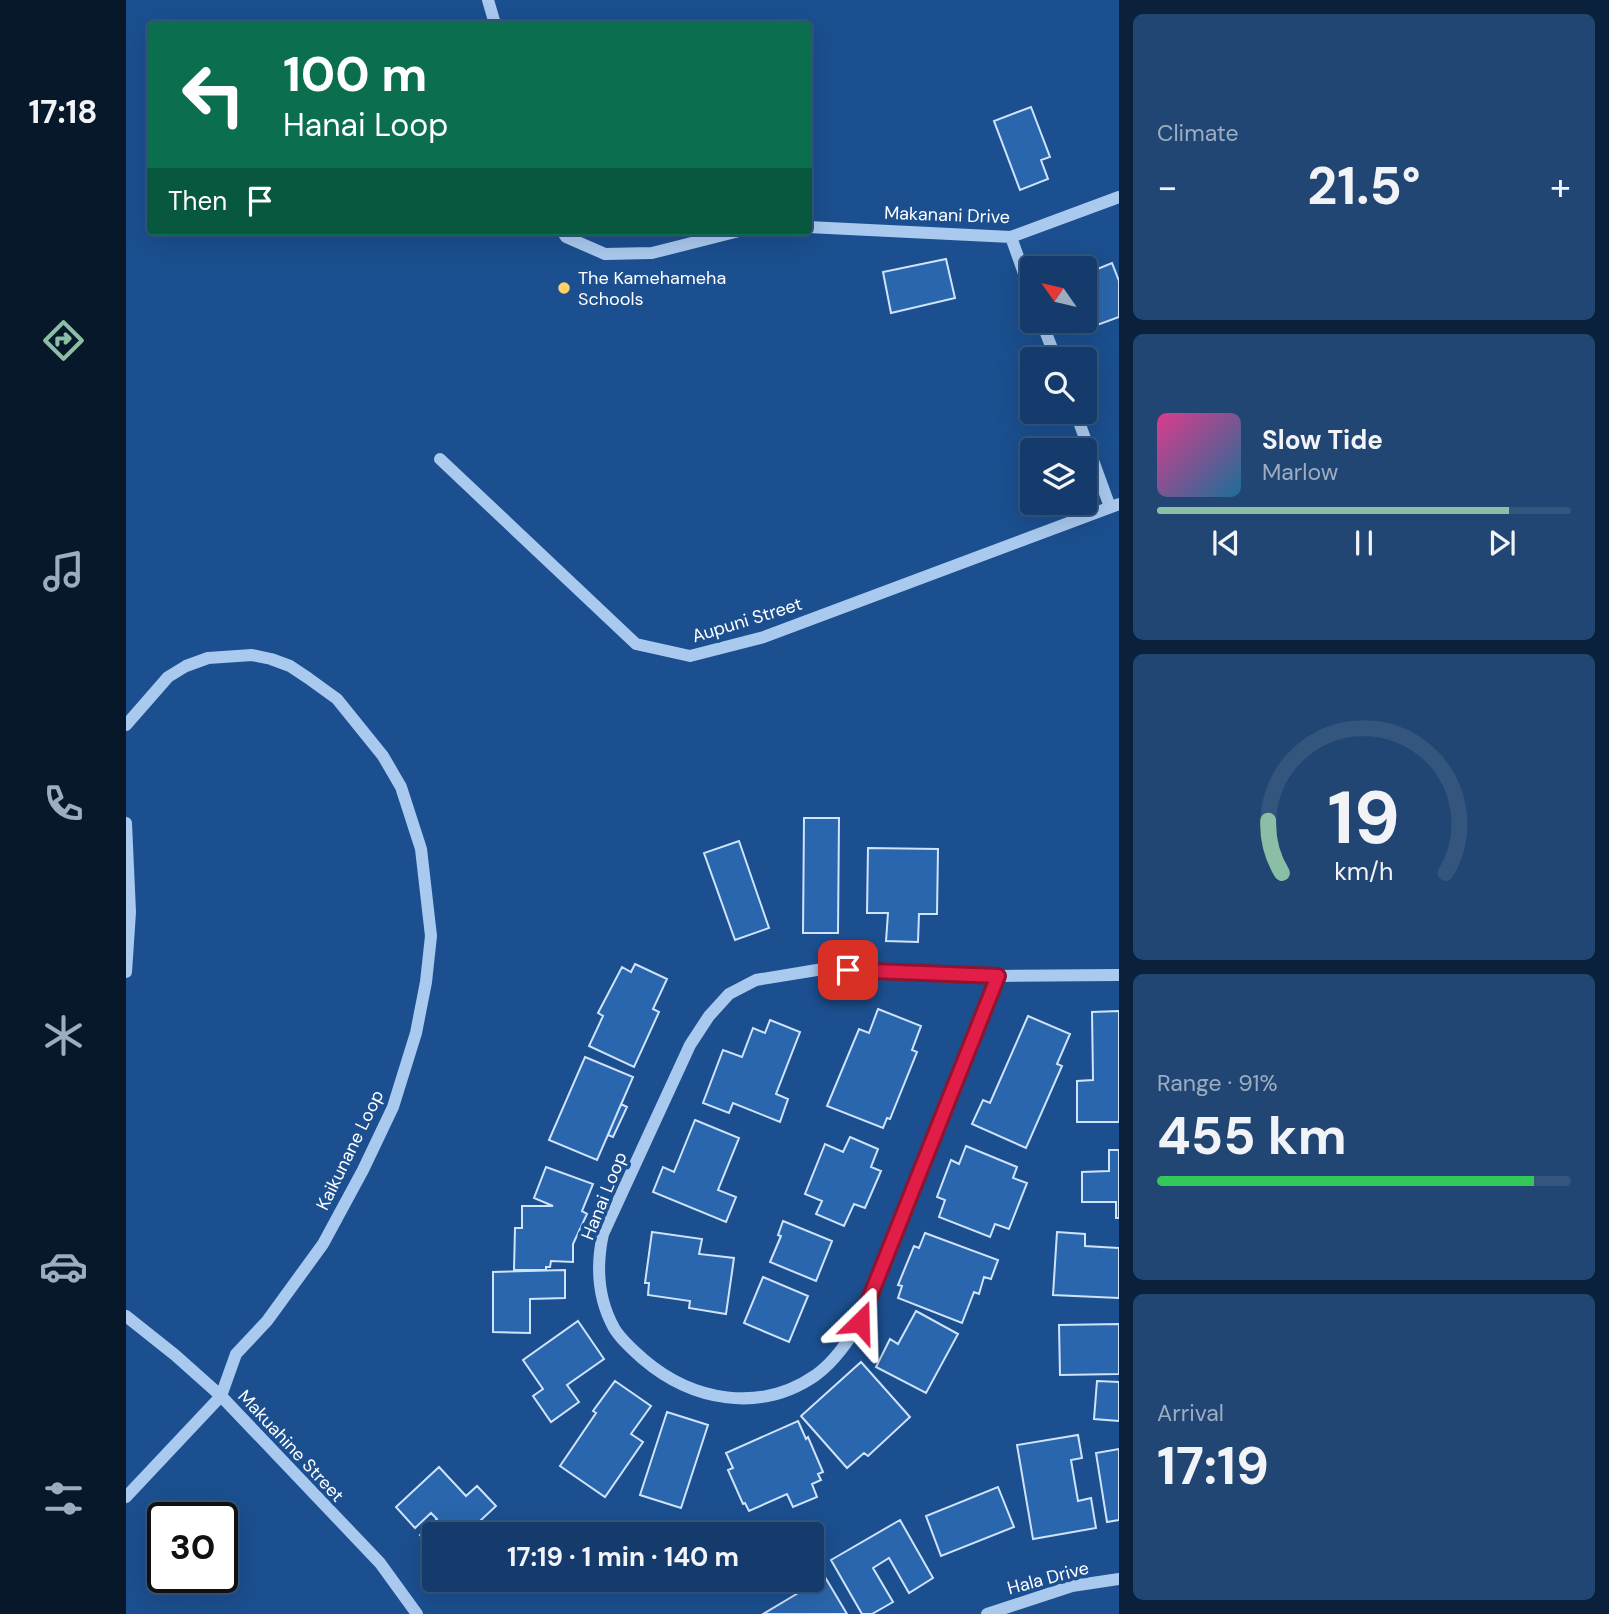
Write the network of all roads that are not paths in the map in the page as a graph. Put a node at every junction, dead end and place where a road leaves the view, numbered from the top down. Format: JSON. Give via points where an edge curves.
{"nodes":[{"id":1,"x":488,"y":0,"type":"edge"},
{"id":2,"x":494,"y":21,"type":"edge"},
{"id":3,"x":1119,"y":197,"type":"edge"},
{"id":4,"x":812,"y":227,"type":"edge"},
{"id":5,"x":565,"y":235,"type":"edge"},
{"id":6,"x":723,"y":235,"type":"edge"},
{"id":7,"x":1011,"y":237,"type":"junction"},
{"id":8,"x":1020,"y":262,"type":"edge"},
{"id":9,"x":1080,"y":424,"type":"edge"},
{"id":10,"x":440,"y":459,"type":"dead end"},
{"id":11,"x":1114,"y":506,"type":"edge"},
{"id":12,"x":126,"y":725,"type":"edge"},
{"id":13,"x":126,"y":823,"type":"edge"},
{"id":14,"x":126,"y":972,"type":"edge"},
{"id":15,"x":1119,"y":975,"type":"edge"},
{"id":16,"x":998,"y":976,"type":"junction"},
{"id":17,"x":126,"y":1315,"type":"edge"},
{"id":18,"x":221,"y":1396,"type":"junction"},
{"id":19,"x":126,"y":1497,"type":"edge"},
{"id":20,"x":1119,"y":1579,"type":"edge"},
{"id":21,"x":417,"y":1614,"type":"edge"},
{"id":22,"x":987,"y":1614,"type":"edge"}],
"edges":[{"from":1,"to":2,"type":"street"},
{"from":3,"to":7,"type":"street","name":"Makanani Drive"},
{"from":4,"to":7,"type":"street","name":"Makanani Drive"},
{"from":5,"to":6,"type":"street","via":[[604,254],[652,253]]},
{"from":7,"to":8,"type":"street"},
{"from":9,"to":11,"type":"street"},
{"from":10,"to":11,"type":"street","name":"Aupuni Street","via":[[636,644],[690,656],[764,637]]},
{"from":12,"to":18,"type":"street","name":"Kaikunane Loop","via":[[168,677],[208,658],[252,655],[290,666],[337,699],[383,756],[401,786],[413,820],[427,888],[431,936],[426,982],[393,1107],[323,1244],[267,1321],[236,1353]]},
{"from":13,"to":14,"type":"street","via":[[130,912]]},
{"from":15,"to":16,"type":"street","name":"Hanai Loop"},
{"from":16,"to":16,"type":"street","name":"Hanai Loop","via":[[823,969],[756,980],[729,994],[690,1045],[603,1234],[598,1257],[604,1305],[631,1349],[682,1387],[733,1398],[772,1395],[814,1376],[830,1363],[860,1322]]},
{"from":17,"to":18,"type":"street","name":"Makuahine Street"},
{"from":18,"to":19,"type":"street"},
{"from":18,"to":21,"type":"street","name":"Makuahine Street","via":[[380,1563]]},
{"from":20,"to":22,"type":"street","name":"Hala Drive","via":[[1072,1586]]}]}
